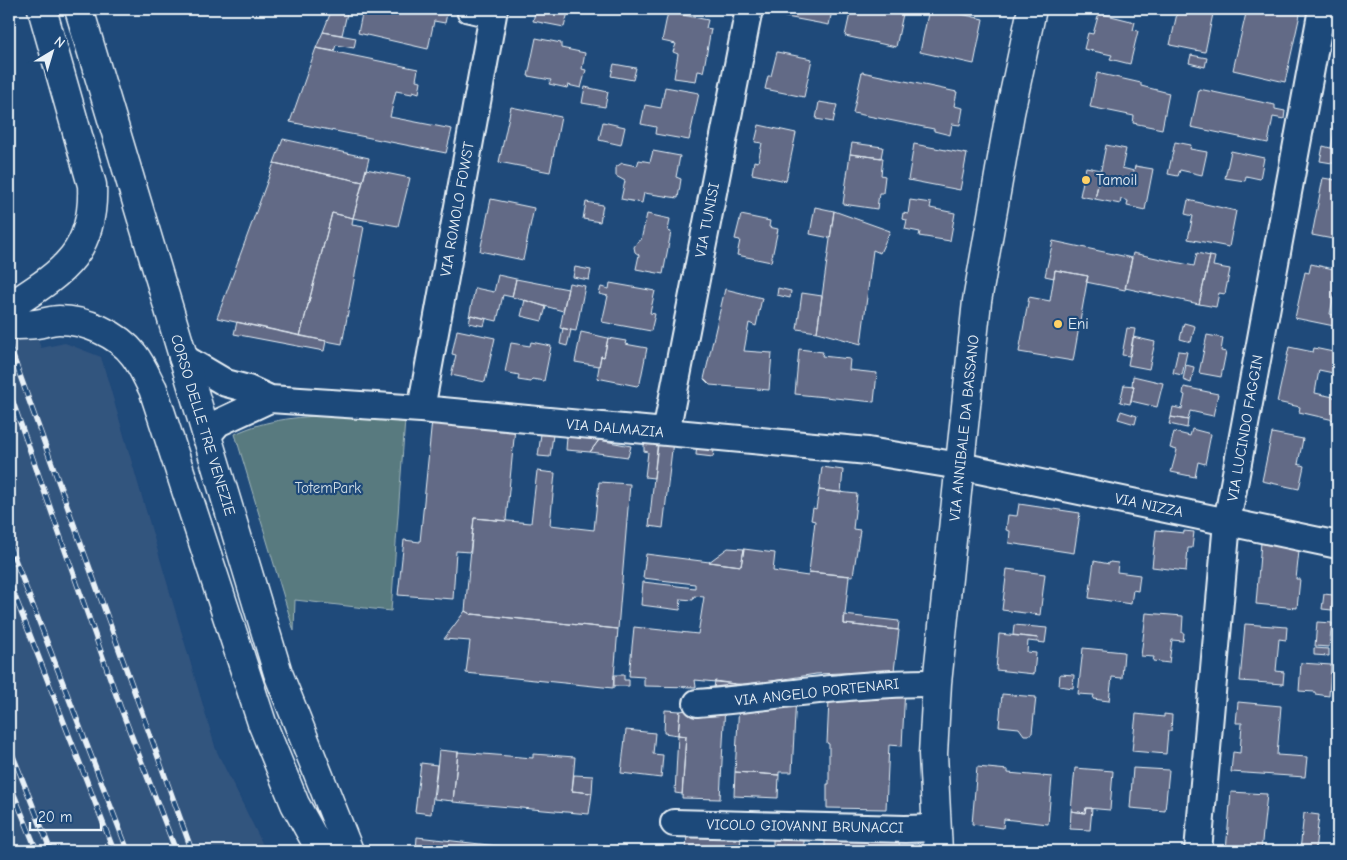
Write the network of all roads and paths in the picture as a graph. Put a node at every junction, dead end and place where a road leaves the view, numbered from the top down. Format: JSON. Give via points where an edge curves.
{"nodes":[{"id":1,"x":42,"y":9,"type":"edge"},
{"id":2,"x":79,"y":9,"type":"edge"},
{"id":3,"x":749,"y":9,"type":"edge"},
{"id":4,"x":1032,"y":9,"type":"edge"},
{"id":5,"x":1322,"y":9,"type":"edge"},
{"id":6,"x":465,"y":14,"type":"dead end"},
{"id":7,"x":493,"y":14,"type":"edge"},
{"id":8,"x":9,"y":308,"type":"edge"},
{"id":9,"x":9,"y":325,"type":"edge"},
{"id":10,"x":182,"y":357,"type":"junction"},
{"id":11,"x":270,"y":399,"type":"junction"},
{"id":12,"x":421,"y":409,"type":"junction"},
{"id":13,"x":666,"y":432,"type":"junction"},
{"id":14,"x":206,"y":437,"type":"junction"},
{"id":15,"x":960,"y":466,"type":"junction"},
{"id":16,"x":1227,"y":522,"type":"junction"},
{"id":17,"x":1338,"y":545,"type":"edge"},
{"id":18,"x":938,"y":683,"type":"junction"},
{"id":19,"x":697,"y":703,"type":"dead end"},
{"id":20,"x":674,"y":823,"type":"dead end"},
{"id":21,"x":938,"y":839,"type":"edge"},
{"id":22,"x":348,"y":846,"type":"edge"},
{"id":23,"x":321,"y":851,"type":"edge"},
{"id":24,"x":1198,"y":851,"type":"edge"}],
"edges":[{"from":1,"to":8,"type":"main road","via":[[92,186],[92,212],[84,242],[72,259]]},
{"from":2,"to":10,"type":"main road","name":"CORSO DELLE TRE VENEZIE"},
{"from":3,"to":13,"type":"street","name":"VIA TUNISI"},
{"from":4,"to":15,"type":"main road","name":"VIA ANNIBALE DA BASSANO","via":[[977,301]]},
{"from":5,"to":16,"type":"street","name":"VIA LUCINDO FAGGIN"},
{"from":6,"to":7,"type":"lane"},
{"from":7,"to":12,"type":"street","name":"VIA ROMOLO FOWST"},
{"from":9,"to":23,"type":"main road","via":[[73,321],[108,334],[134,354],[153,389],[262,723],[295,804]]},
{"from":10,"to":11,"type":"street","name":"VIA DALMAZIA","via":[[226,383]]},
{"from":10,"to":14,"type":"main road","name":"CORSO DELLE TRE VENEZIE"},
{"from":11,"to":12,"type":"street","name":"VIA DALMAZIA"},
{"from":11,"to":14,"type":"street","name":"VIA DALMAZIA","via":[[218,423]]},
{"from":12,"to":13,"type":"street","name":"VIA DALMAZIA"},
{"from":13,"to":15,"type":"street","name":"VIA DALMAZIA","via":[[868,451]]},
{"from":14,"to":22,"type":"main road","name":"CORSO DELLE TRE VENEZIE","via":[[278,673]]},
{"from":15,"to":16,"type":"street","name":"VIA NIZZA"},
{"from":15,"to":18,"type":"main road","name":"VIA ANNIBALE DA BASSANO"},
{"from":16,"to":17,"type":"street","name":"VIA NIZZA"},
{"from":16,"to":24,"type":"street","name":"VIA LUCINDO FAGGIN"},
{"from":18,"to":19,"type":"street","name":"VIA ANGELO PORTENARI","via":[[871,684]]},
{"from":18,"to":21,"type":"main road","name":"VIA ANNIBALE DA BASSANO","via":[[933,754]]},
{"from":20,"to":21,"type":"street","name":"VICOLO GIOVANNI BRUNACCI","via":[[905,829]]}]}
